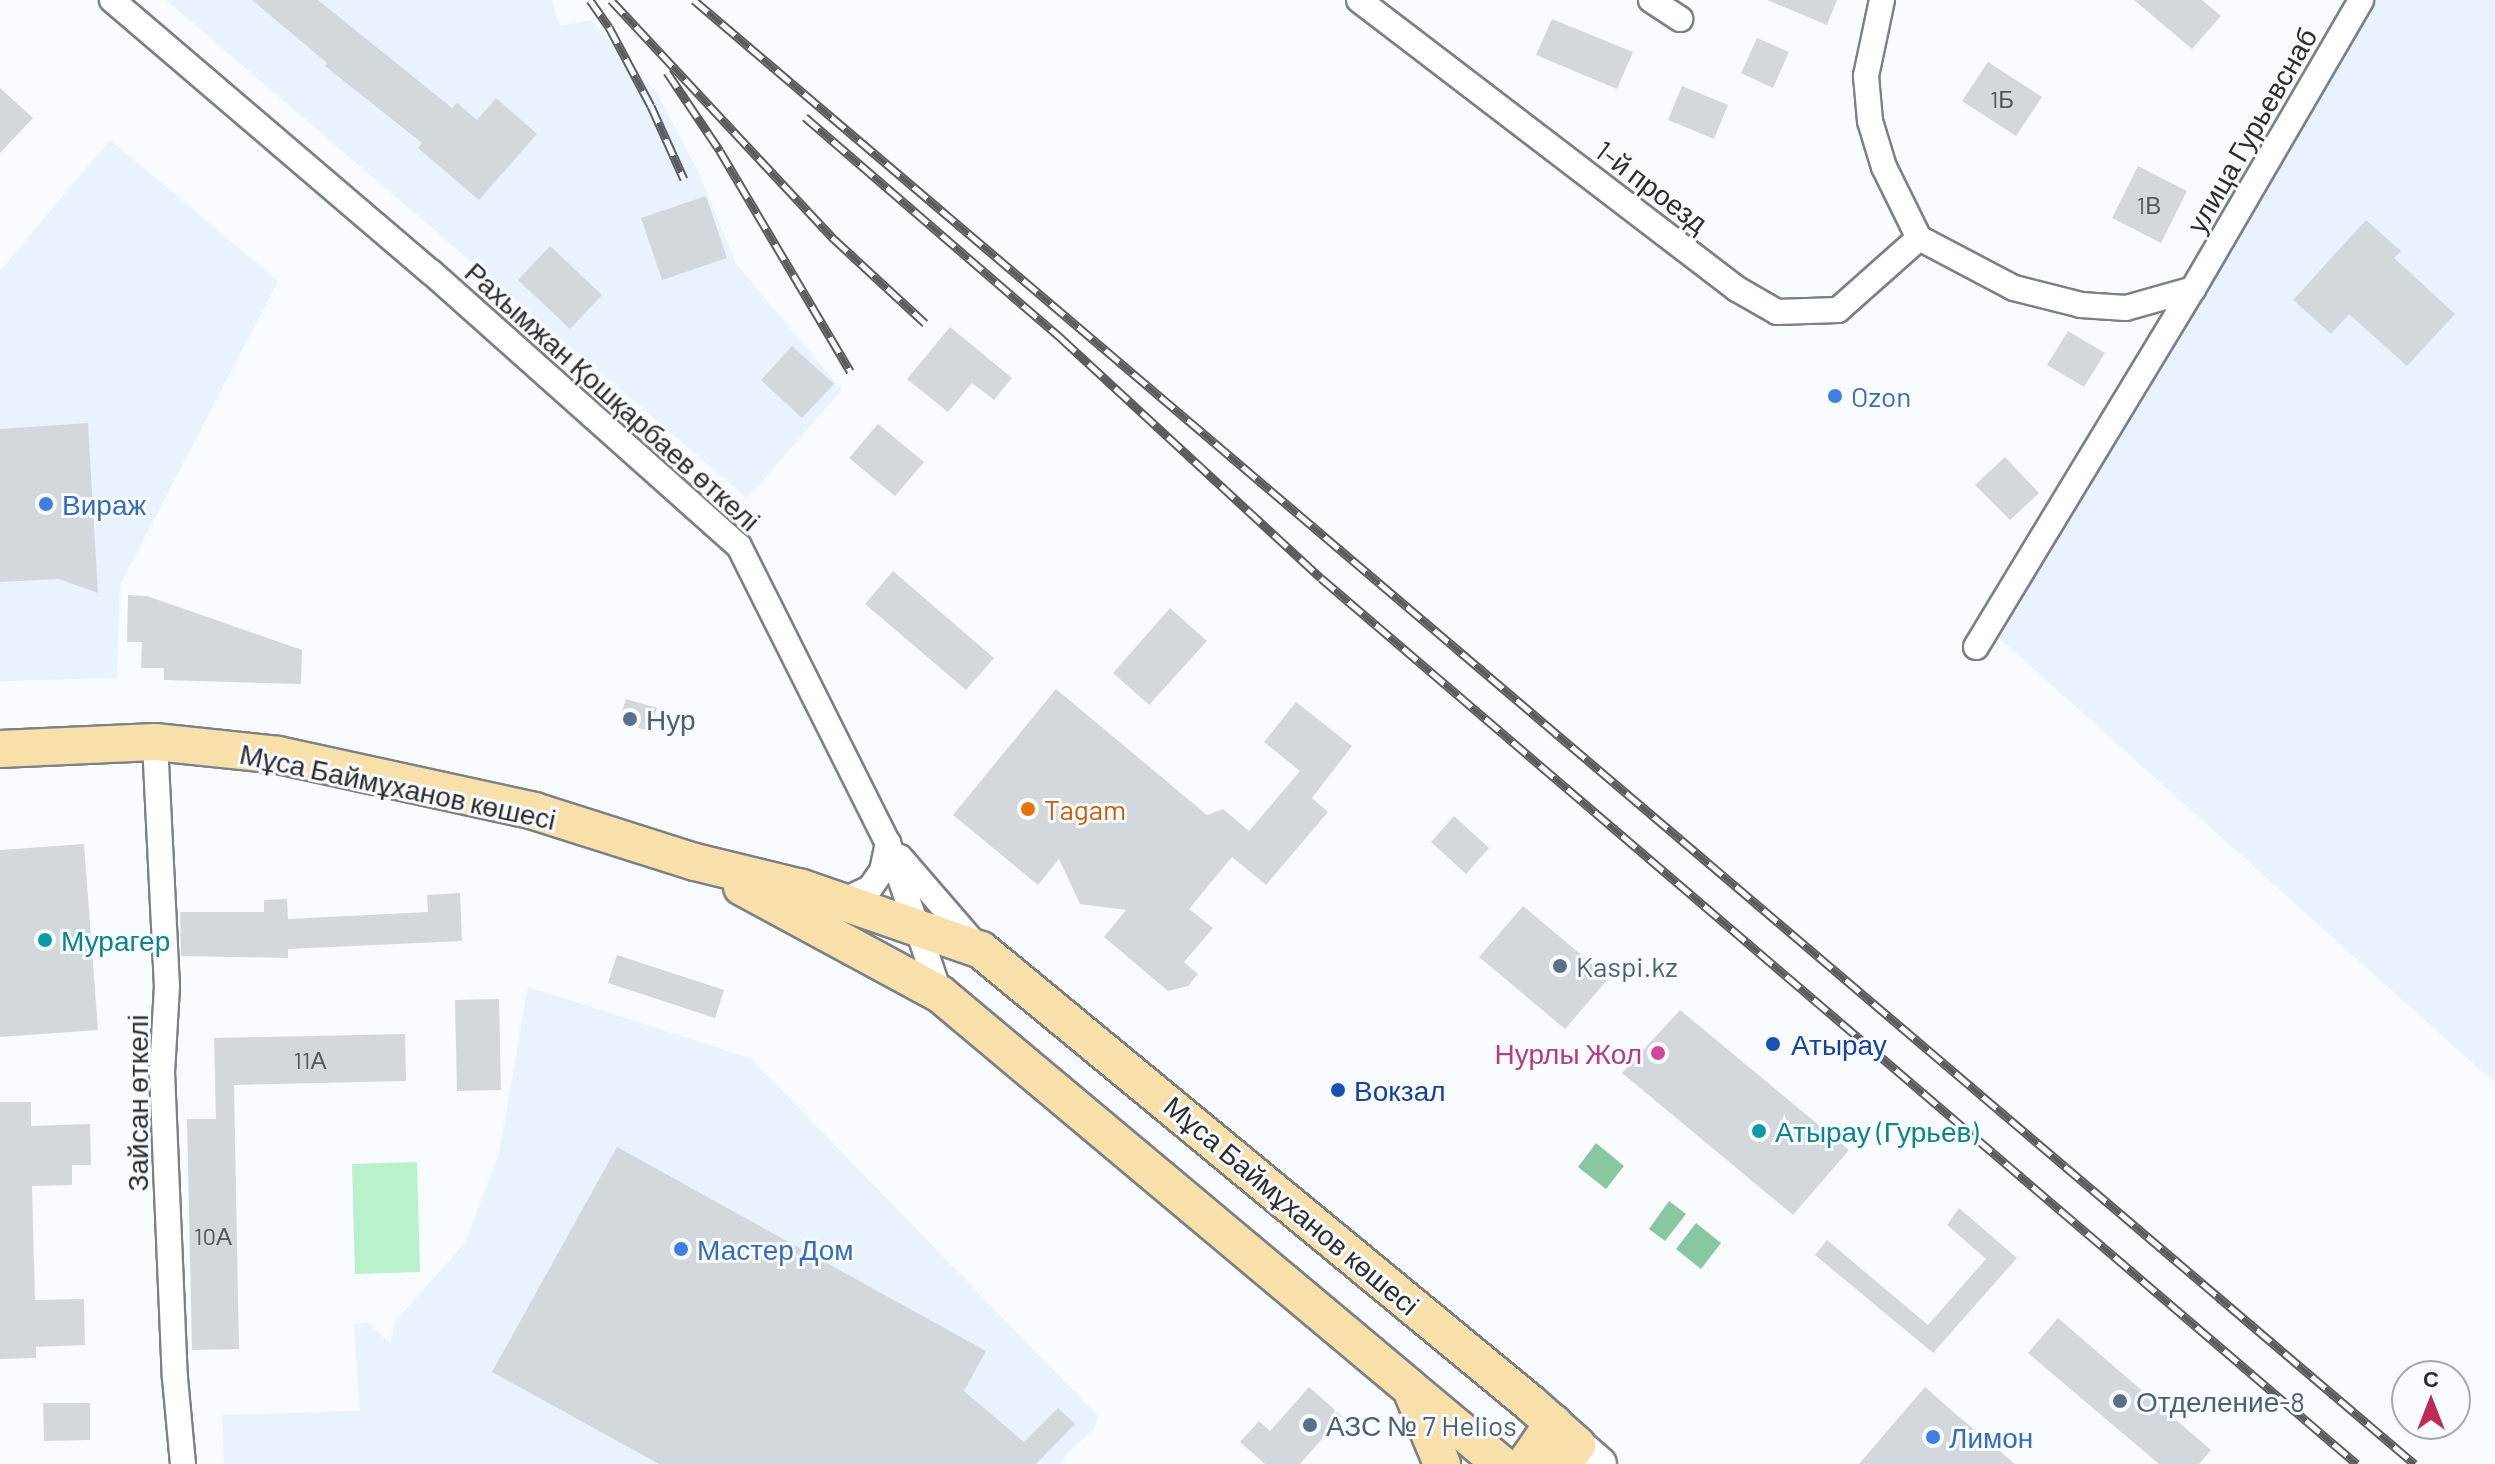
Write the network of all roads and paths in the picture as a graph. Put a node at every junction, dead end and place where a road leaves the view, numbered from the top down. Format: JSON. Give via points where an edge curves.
{"nodes":[{"id":1,"x":112,"y":0,"type":"edge"},
{"id":2,"x":1359,"y":0,"type":"edge"},
{"id":3,"x":1651,"y":0,"type":"edge"},
{"id":4,"x":1882,"y":0,"type":"edge"},
{"id":5,"x":2361,"y":0,"type":"edge"},
{"id":6,"x":1680,"y":19,"type":"dead end"},
{"id":7,"x":1919,"y":238,"type":"junction"},
{"id":8,"x":2193,"y":289,"type":"junction"},
{"id":9,"x":1976,"y":647,"type":"dead end"},
{"id":10,"x":155,"y":742,"type":"junction"},
{"id":11,"x":0,"y":749,"type":"edge"},
{"id":12,"x":888,"y":843,"type":"junction"},
{"id":13,"x":695,"y":862,"type":"junction"},
{"id":14,"x":840,"y":902,"type":"junction"},
{"id":15,"x":917,"y":928,"type":"junction"},
{"id":16,"x":981,"y":950,"type":"junction"},
{"id":17,"x":940,"y":994,"type":"junction"},
{"id":18,"x":1413,"y":1392,"type":"junction"},
{"id":19,"x":1573,"y":1449,"type":"edge"},
{"id":20,"x":183,"y":1464,"type":"edge"},
{"id":21,"x":1442,"y":1464,"type":"edge"},
{"id":22,"x":1501,"y":1464,"type":"edge"},
{"id":23,"x":1525,"y":1464,"type":"edge"}],
"edges":[{"from":1,"to":12,"type":"street","name":"Рахымжан Қошқарбаев өткелі","via":[[431,272],[739,546]]},
{"from":2,"to":7,"type":"street","name":"1-й проезд","via":[[1737,289],[1777,312],[1838,310]]},
{"from":3,"to":6,"type":"street"},
{"from":4,"to":7,"type":"street","via":[[1866,76],[1870,121],[1884,167]]},
{"from":5,"to":8,"type":"street","name":"улица Гурьевснаб"},
{"from":7,"to":8,"type":"street","via":[[2014,288],[2081,305],[2126,308]]},
{"from":8,"to":9,"type":"street","name":"улица Гурьевснаб"},
{"from":10,"to":11,"type":"main road","name":"Мұса Баймұханов көшесі"},
{"from":10,"to":13,"type":"main road","name":"Мұса Баймұханов көшесі","via":[[278,755],[534,811]]},
{"from":10,"to":20,"type":"street","name":"Зайсан өткелі","via":[[167,986],[163,1088]]},
{"from":12,"to":14,"type":"street","via":[[882,871],[870,888]]},
{"from":12,"to":15,"type":"street","name":"Рахымжан Қошқарбаев өткелі"},
{"from":12,"to":16,"type":"street"},
{"from":13,"to":14,"type":"main road"},
{"from":13,"to":17,"type":"main road"},
{"from":14,"to":15,"type":"main road"},
{"from":15,"to":16,"type":"main road"},
{"from":15,"to":17,"type":"street","name":"Рахымжан Қошқарбаев өткелі"},
{"from":16,"to":19,"type":"main road","name":"Мұса Баймұханов көшесі","via":[[1169,1103]]},
{"from":17,"to":18,"type":"main road"},
{"from":18,"to":21,"type":"main road"},
{"from":18,"to":22,"type":"main road"},
{"from":19,"to":23,"type":"main road"}]}
